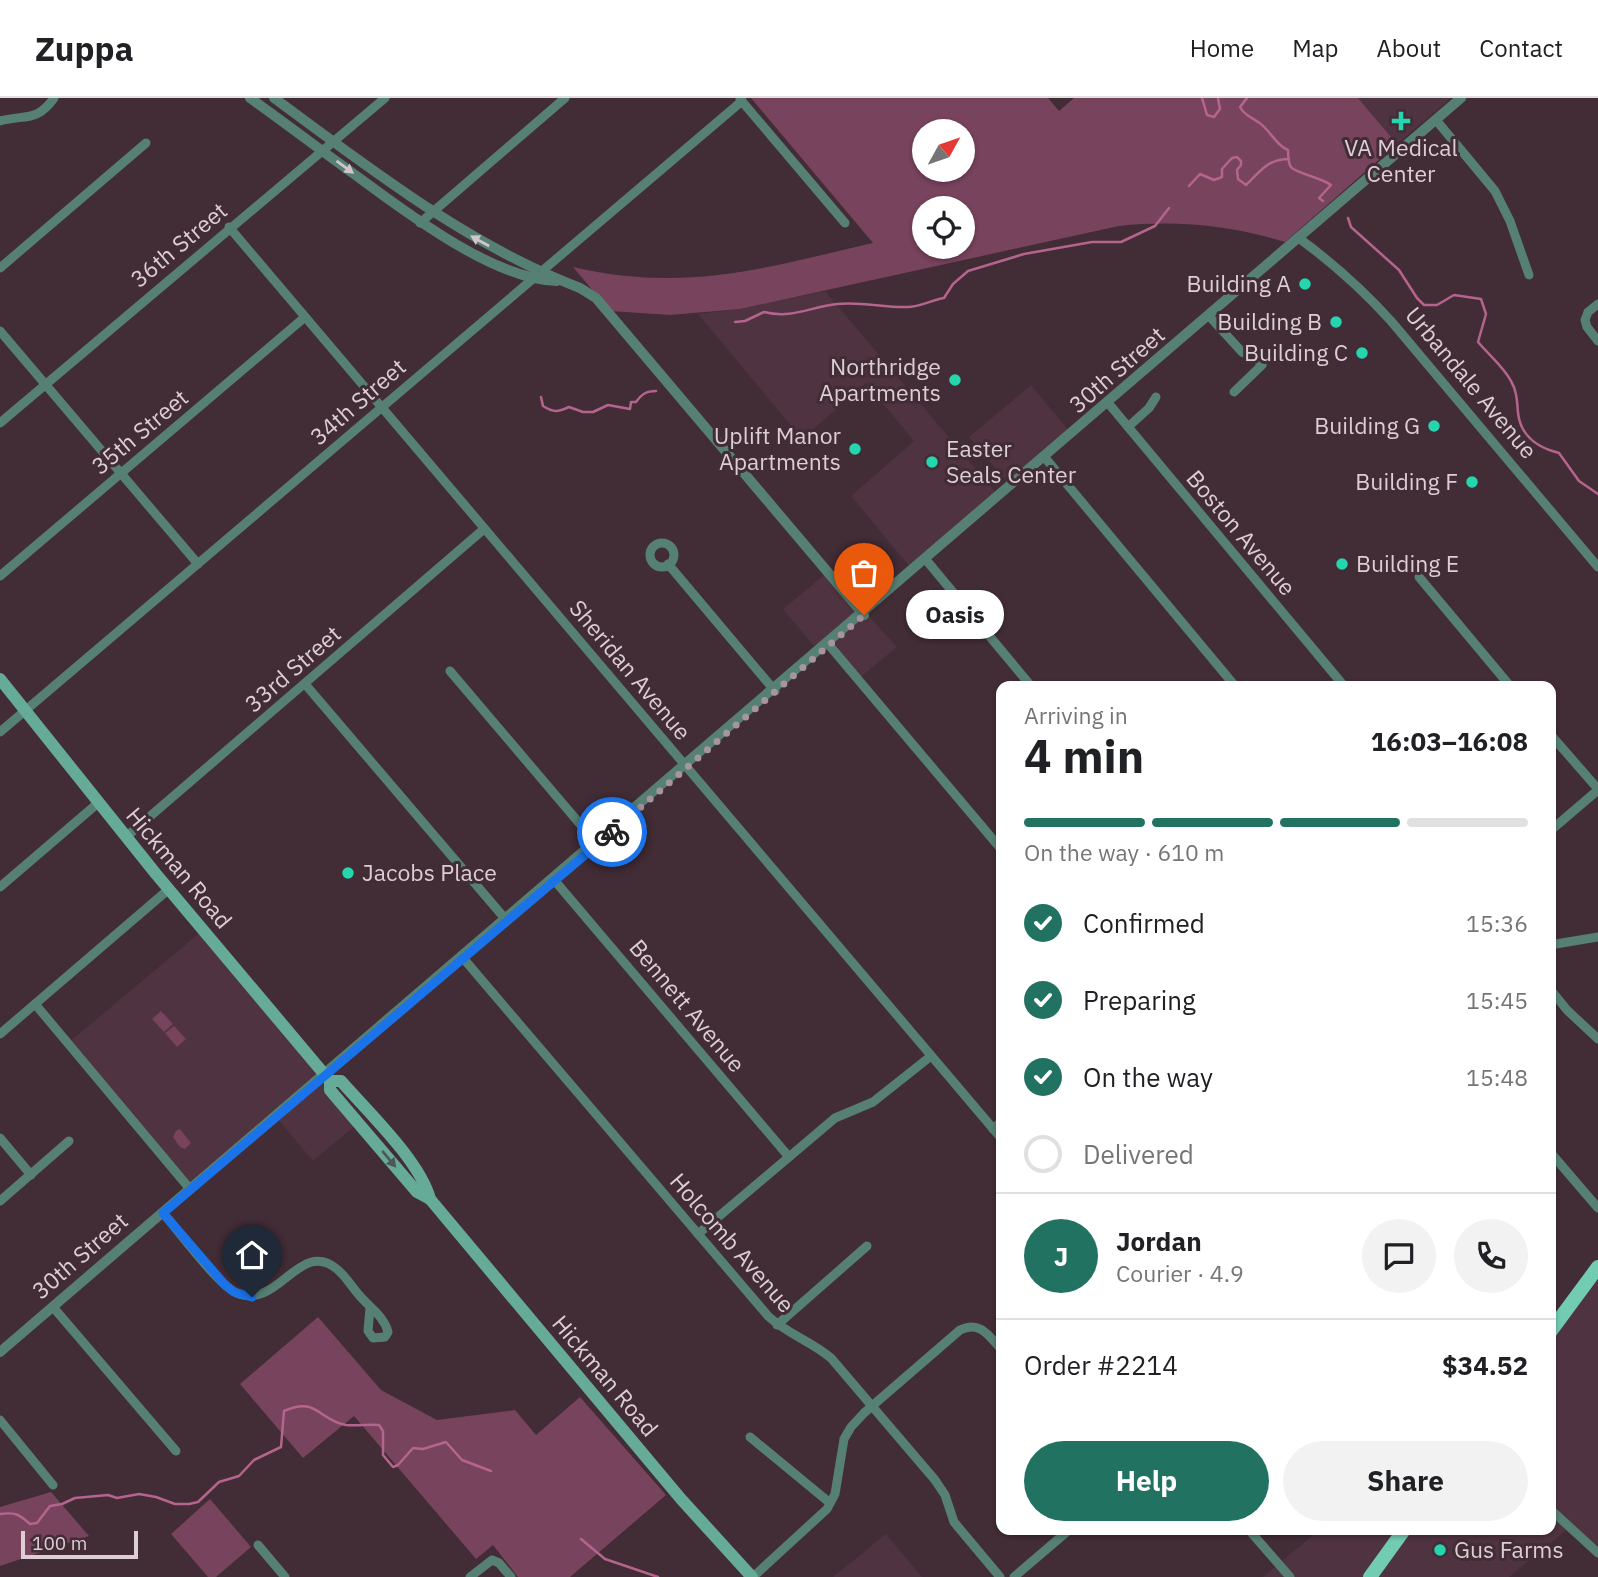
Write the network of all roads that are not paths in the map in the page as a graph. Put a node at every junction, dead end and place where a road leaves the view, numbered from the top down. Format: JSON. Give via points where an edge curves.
{"nodes":[{"id":1,"x":54,"y":98,"type":"edge"},
{"id":2,"x":250,"y":98,"type":"edge"},
{"id":3,"x":274,"y":98,"type":"edge"},
{"id":4,"x":385,"y":98,"type":"edge"},
{"id":5,"x":565,"y":98,"type":"edge"},
{"id":6,"x":1461,"y":98,"type":"edge"},
{"id":7,"x":741,"y":100,"type":"edge"},
{"id":8,"x":1436,"y":120,"type":"junction"},
{"id":9,"x":0,"y":121,"type":"edge"},
{"id":10,"x":334,"y":141,"type":"junction"},
{"id":11,"x":146,"y":143,"type":"dead end"},
{"id":12,"x":323,"y":151,"type":"junction"},
{"id":13,"x":433,"y":212,"type":"junction"},
{"id":14,"x":420,"y":223,"type":"junction"},
{"id":15,"x":845,"y":223,"type":"dead end"},
{"id":16,"x":229,"y":227,"type":"junction"},
{"id":17,"x":1300,"y":239,"type":"junction"},
{"id":18,"x":0,"y":268,"type":"edge"},
{"id":19,"x":537,"y":274,"type":"junction"},
{"id":20,"x":1529,"y":275,"type":"dead end"},
{"id":21,"x":1598,"y":304,"type":"edge"},
{"id":22,"x":305,"y":317,"type":"junction"},
{"id":23,"x":1210,"y":317,"type":"junction"},
{"id":24,"x":0,"y":331,"type":"edge"},
{"id":25,"x":1598,"y":341,"type":"edge"},
{"id":26,"x":45,"y":384,"type":"junction"},
{"id":27,"x":1234,"y":392,"type":"dead end"},
{"id":28,"x":1156,"y":397,"type":"dead end"},
{"id":29,"x":1109,"y":404,"type":"junction"},
{"id":30,"x":382,"y":407,"type":"junction"},
{"id":31,"x":0,"y":423,"type":"edge"},
{"id":32,"x":1128,"y":427,"type":"junction"},
{"id":33,"x":1046,"y":459,"type":"junction"},
{"id":34,"x":121,"y":473,"type":"junction"},
{"id":35,"x":484,"y":528,"type":"junction"},
{"id":36,"x":927,"y":561,"type":"junction"},
{"id":37,"x":198,"y":564,"type":"junction"},
{"id":38,"x":668,"y":564,"type":"dead end"},
{"id":39,"x":1598,"y":567,"type":"edge"},
{"id":40,"x":0,"y":576,"type":"edge"},
{"id":41,"x":1419,"y":578,"type":"dead end"},
{"id":42,"x":864,"y":615,"type":"junction"},
{"id":43,"x":829,"y":645,"type":"junction"},
{"id":44,"x":450,"y":671,"type":"dead end"},
{"id":45,"x":0,"y":679,"type":"edge"},
{"id":46,"x":1027,"y":681,"type":"edge"},
{"id":47,"x":1231,"y":681,"type":"edge"},
{"id":48,"x":1340,"y":681,"type":"edge"},
{"id":49,"x":1506,"y":681,"type":"edge"},
{"id":50,"x":305,"y":684,"type":"junction"},
{"id":51,"x":775,"y":691,"type":"junction"},
{"id":52,"x":25,"y":711,"type":"junction"},
{"id":53,"x":0,"y":732,"type":"edge"},
{"id":54,"x":1556,"y":741,"type":"edge"},
{"id":55,"x":687,"y":768,"type":"junction"},
{"id":56,"x":1598,"y":789,"type":"edge"},
{"id":57,"x":99,"y":803,"type":"junction"},
{"id":58,"x":1556,"y":826,"type":"edge"},
{"id":59,"x":126,"y":837,"type":"junction"},
{"id":60,"x":996,"y":843,"type":"edge"},
{"id":61,"x":597,"y":844,"type":"junction"},
{"id":62,"x":555,"y":881,"type":"junction"},
{"id":63,"x":0,"y":887,"type":"edge"},
{"id":64,"x":169,"y":890,"type":"junction"},
{"id":65,"x":507,"y":921,"type":"junction"},
{"id":66,"x":1598,"y":937,"type":"edge"},
{"id":67,"x":1556,"y":943,"type":"edge"},
{"id":68,"x":463,"y":958,"type":"junction"},
{"id":69,"x":1556,"y":996,"type":"edge"},
{"id":70,"x":35,"y":1003,"type":"junction"},
{"id":71,"x":0,"y":1034,"type":"edge"},
{"id":72,"x":1598,"y":1039,"type":"edge"},
{"id":73,"x":931,"y":1056,"type":"junction"},
{"id":74,"x":328,"y":1078,"type":"junction"},
{"id":75,"x":996,"y":1126,"type":"edge"},
{"id":76,"x":993,"y":1129,"type":"junction"},
{"id":77,"x":996,"y":1132,"type":"edge"},
{"id":78,"x":0,"y":1138,"type":"edge"},
{"id":79,"x":69,"y":1142,"type":"dead end"},
{"id":80,"x":789,"y":1157,"type":"junction"},
{"id":81,"x":1556,"y":1159,"type":"edge"},
{"id":82,"x":31,"y":1175,"type":"junction"},
{"id":83,"x":190,"y":1189,"type":"junction"},
{"id":84,"x":0,"y":1201,"type":"edge"},
{"id":85,"x":1598,"y":1208,"type":"edge"},
{"id":86,"x":163,"y":1213,"type":"junction"},
{"id":87,"x":698,"y":1234,"type":"junction"},
{"id":88,"x":867,"y":1247,"type":"dead end"},
{"id":89,"x":1598,"y":1268,"type":"edge"},
{"id":90,"x":52,"y":1307,"type":"junction"},
{"id":91,"x":370,"y":1308,"type":"dead end"},
{"id":92,"x":1556,"y":1324,"type":"edge"},
{"id":93,"x":776,"y":1325,"type":"junction"},
{"id":94,"x":996,"y":1343,"type":"edge"},
{"id":95,"x":0,"y":1352,"type":"edge"},
{"id":96,"x":872,"y":1406,"type":"junction"},
{"id":97,"x":0,"y":1420,"type":"edge"},
{"id":98,"x":750,"y":1437,"type":"dead end"},
{"id":99,"x":176,"y":1451,"type":"dead end"},
{"id":100,"x":53,"y":1485,"type":"dead end"},
{"id":101,"x":830,"y":1503,"type":"junction"},
{"id":102,"x":1556,"y":1514,"type":"edge"},
{"id":103,"x":1063,"y":1535,"type":"edge"},
{"id":104,"x":1254,"y":1535,"type":"edge"},
{"id":105,"x":1400,"y":1535,"type":"edge"},
{"id":106,"x":258,"y":1545,"type":"dead end"},
{"id":107,"x":1598,"y":1553,"type":"edge"},
{"id":108,"x":285,"y":1577,"type":"edge"},
{"id":109,"x":470,"y":1577,"type":"edge"},
{"id":110,"x":511,"y":1577,"type":"edge"},
{"id":111,"x":752,"y":1577,"type":"edge"},
{"id":112,"x":1000,"y":1577,"type":"edge"},
{"id":113,"x":1014,"y":1577,"type":"edge"},
{"id":114,"x":1290,"y":1577,"type":"edge"},
{"id":115,"x":1370,"y":1577,"type":"edge"}],
"edges":[{"from":1,"to":9,"type":"street","via":[[33,117]]},
{"from":2,"to":12,"type":"street"},
{"from":3,"to":10,"type":"street"},
{"from":4,"to":10,"type":"street","name":"36th Street"},
{"from":5,"to":13,"type":"street"},
{"from":6,"to":8,"type":"street","name":"30th Street"},
{"from":7,"to":15,"type":"street"},
{"from":7,"to":19,"type":"street","name":"34th Street"},
{"from":8,"to":17,"type":"street","name":"30th Street"},
{"from":8,"to":20,"type":"street","via":[[1495,191]]},
{"from":10,"to":12,"type":"street","name":"36th Street"},
{"from":10,"to":13,"type":"street"},
{"from":11,"to":18,"type":"street"},
{"from":12,"to":14,"type":"street","one_way":true},
{"from":12,"to":16,"type":"street","name":"36th Street"},
{"from":13,"to":14,"type":"street"},
{"from":19,"to":13,"type":"street","one_way":true},
{"from":14,"to":19,"type":"street","via":[[464,248]]},
{"from":16,"to":22,"type":"street","name":"Sheridan Avenue"},
{"from":16,"to":26,"type":"street","name":"36th Street"},
{"from":17,"to":23,"type":"street","name":"30th Street"},
{"from":17,"to":39,"type":"street","name":"Urbandale Avenue","via":[[1363,290]]},
{"from":19,"to":30,"type":"street","name":"34th Street"},
{"from":19,"to":42,"type":"street","via":[[596,298]]},
{"from":21,"to":25,"type":"street","via":[[1586,316],[1587,327]]},
{"from":22,"to":30,"type":"street","name":"Sheridan Avenue"},
{"from":22,"to":34,"type":"street","name":"35th Street"},
{"from":23,"to":27,"type":"street","via":[[1242,352],[1262,365]]},
{"from":23,"to":29,"type":"street","name":"30th Street"},
{"from":24,"to":26,"type":"street"},
{"from":26,"to":31,"type":"street","name":"36th Street"},
{"from":26,"to":34,"type":"street"},
{"from":28,"to":32,"type":"street"},
{"from":29,"to":32,"type":"street","name":"Boston Avenue"},
{"from":29,"to":33,"type":"street","name":"30th Street"},
{"from":30,"to":35,"type":"street","name":"Sheridan Avenue"},
{"from":30,"to":37,"type":"street","name":"34th Street"},
{"from":32,"to":48,"type":"street","name":"Boston Avenue"},
{"from":33,"to":36,"type":"street","name":"30th Street"},
{"from":33,"to":47,"type":"street"},
{"from":34,"to":37,"type":"street"},
{"from":34,"to":40,"type":"street","name":"35th Street"},
{"from":35,"to":50,"type":"street","name":"33rd Street"},
{"from":35,"to":55,"type":"street","name":"Sheridan Avenue"},
{"from":36,"to":42,"type":"street","name":"30th Street"},
{"from":36,"to":46,"type":"street"},
{"from":37,"to":52,"type":"street","name":"34th Street"},
{"from":38,"to":51,"type":"street"},
{"from":41,"to":49,"type":"street"},
{"from":42,"to":43,"type":"street","name":"30th Street"},
{"from":43,"to":51,"type":"street","name":"30th Street"},
{"from":43,"to":60,"type":"street"},
{"from":44,"to":61,"type":"street"},
{"from":45,"to":52,"type":"main road","name":"Hickman Road"},
{"from":50,"to":59,"type":"street","name":"33rd Street"},
{"from":50,"to":65,"type":"street"},
{"from":51,"to":55,"type":"street","name":"30th Street"},
{"from":52,"to":53,"type":"street","name":"34th Street"},
{"from":52,"to":57,"type":"main road","name":"Hickman Road"},
{"from":54,"to":56,"type":"street"},
{"from":55,"to":61,"type":"street","name":"30th Street"},
{"from":55,"to":73,"type":"street","name":"Sheridan Avenue"},
{"from":56,"to":58,"type":"street"},
{"from":57,"to":59,"type":"main road","name":"Hickman Road"},
{"from":57,"to":63,"type":"street"},
{"from":59,"to":64,"type":"main road","name":"Hickman Road"},
{"from":61,"to":62,"type":"street","name":"30th Street"},
{"from":62,"to":65,"type":"street","name":"30th Street"},
{"from":62,"to":80,"type":"street","name":"Bennett Avenue"},
{"from":64,"to":70,"type":"street"},
{"from":64,"to":74,"type":"main road","name":"Hickman Road"},
{"from":65,"to":68,"type":"street","name":"30th Street"},
{"from":66,"to":67,"type":"street"},
{"from":68,"to":74,"type":"street","name":"30th Street"},
{"from":68,"to":87,"type":"street","name":"Holcomb Avenue"},
{"from":69,"to":72,"type":"street"},
{"from":70,"to":71,"type":"street"},
{"from":70,"to":83,"type":"street"},
{"from":73,"to":76,"type":"street","name":"Sheridan Avenue"},
{"from":73,"to":80,"type":"street","via":[[873,1102],[835,1118]]},
{"from":74,"to":83,"type":"street","name":"30th Street"},
{"from":74,"to":111,"type":"main road","name":"Hickman Road","via":[[341,1081],[388,1135],[427,1185],[430,1199]]},
{"from":75,"to":76,"type":"street"},
{"from":76,"to":77,"type":"street","name":"Sheridan Avenue"},
{"from":78,"to":82,"type":"street"},
{"from":79,"to":82,"type":"street"},
{"from":80,"to":87,"type":"street"},
{"from":81,"to":85,"type":"street"},
{"from":82,"to":84,"type":"street"},
{"from":83,"to":86,"type":"street","name":"30th Street"},
{"from":86,"to":90,"type":"street","name":"30th Street"},
{"from":86,"to":91,"type":"street","via":[[234,1292],[260,1296],[299,1267],[318,1262],[337,1270]]},
{"from":87,"to":93,"type":"street","name":"Holcomb Avenue"},
{"from":88,"to":93,"type":"street"},
{"from":89,"to":92,"type":"main road"},
{"from":90,"to":95,"type":"street","name":"30th Street"},
{"from":90,"to":99,"type":"street"},
{"from":93,"to":96,"type":"street","name":"Holcomb Avenue","via":[[831,1358]]},
{"from":94,"to":96,"type":"street","via":[[983,1329],[960,1329]]},
{"from":96,"to":101,"type":"street","via":[[844,1438]]},
{"from":96,"to":112,"type":"street","name":"Holcomb Avenue","via":[[935,1480],[954,1522]]},
{"from":97,"to":100,"type":"street"},
{"from":98,"to":101,"type":"street"},
{"from":101,"to":111,"type":"street"},
{"from":102,"to":107,"type":"street"},
{"from":103,"to":113,"type":"street"},
{"from":104,"to":114,"type":"street"},
{"from":105,"to":115,"type":"main road"},
{"from":106,"to":108,"type":"street"},
{"from":109,"to":110,"type":"street","via":[[486,1563],[496,1561]]}]}
